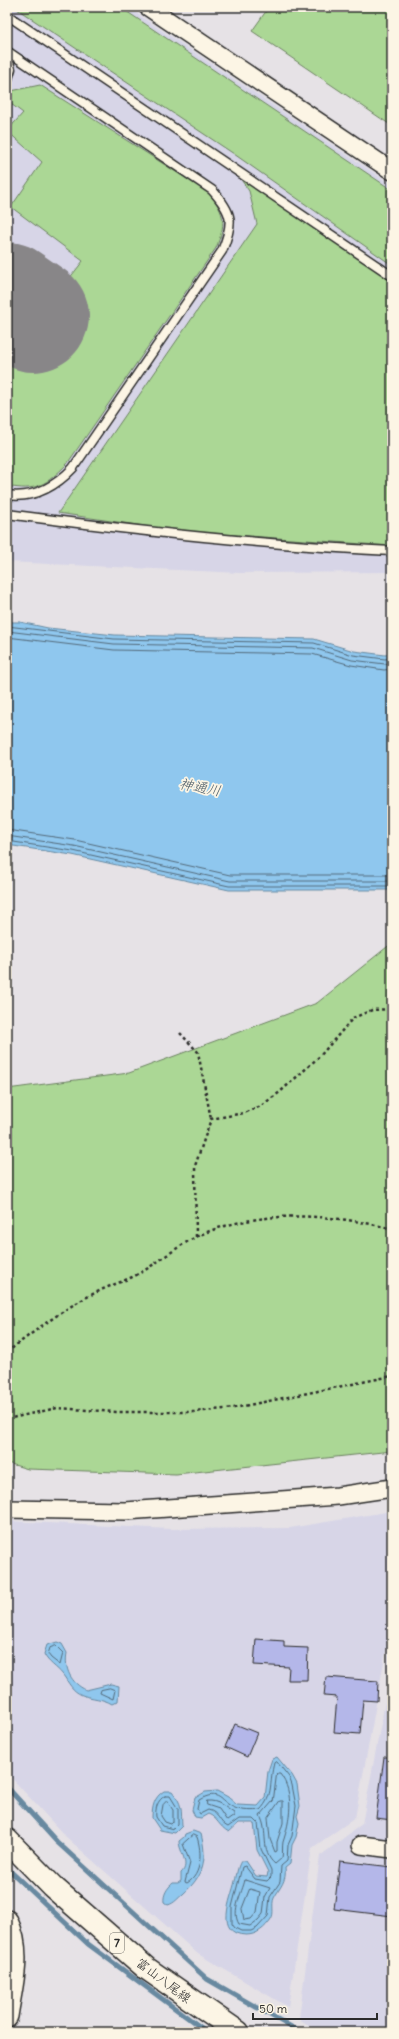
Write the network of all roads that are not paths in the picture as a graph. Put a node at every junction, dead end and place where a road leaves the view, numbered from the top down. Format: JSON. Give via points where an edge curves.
{"nodes":[{"id":1,"x":148,"y":7,"type":"edge"},
{"id":2,"x":7,"y":15,"type":"edge"},
{"id":3,"x":7,"y":51,"type":"edge"},
{"id":4,"x":7,"y":56,"type":"edge"},
{"id":5,"x":7,"y":82,"type":"edge"},
{"id":6,"x":392,"y":171,"type":"edge"},
{"id":7,"x":392,"y":276,"type":"edge"},
{"id":8,"x":7,"y":495,"type":"edge"},
{"id":9,"x":7,"y":514,"type":"edge"},
{"id":10,"x":392,"y":551,"type":"edge"},
{"id":11,"x":392,"y":1488,"type":"edge"},
{"id":12,"x":7,"y":1508,"type":"edge"},
{"id":13,"x":7,"y":1840,"type":"edge"},
{"id":14,"x":361,"y":1845,"type":"dead end"},
{"id":15,"x":392,"y":1849,"type":"edge"},
{"id":16,"x":7,"y":1921,"type":"edge"},
{"id":17,"x":7,"y":2016,"type":"edge"},
{"id":18,"x":238,"y":2032,"type":"edge"}],
"edges":[{"from":1,"to":6,"type":"street"},
{"from":2,"to":7,"type":"lane"},
{"from":3,"to":8,"type":"lane","via":[[212,190],[226,204],[230,222],[222,251],[73,468],[47,490],[30,495]]},
{"from":4,"to":5,"type":"lane","via":[[10,69]]},
{"from":9,"to":10,"type":"lane","via":[[150,532],[322,548]]},
{"from":11,"to":12,"type":"street","via":[[338,1496],[125,1511]]},
{"from":13,"to":18,"type":"main road","name":"富山八尾線","number":"7","via":[[53,1887],[146,1968]]},
{"from":14,"to":15,"type":"street"},
{"from":16,"to":17,"type":"street","via":[[16,1952]]}]}
